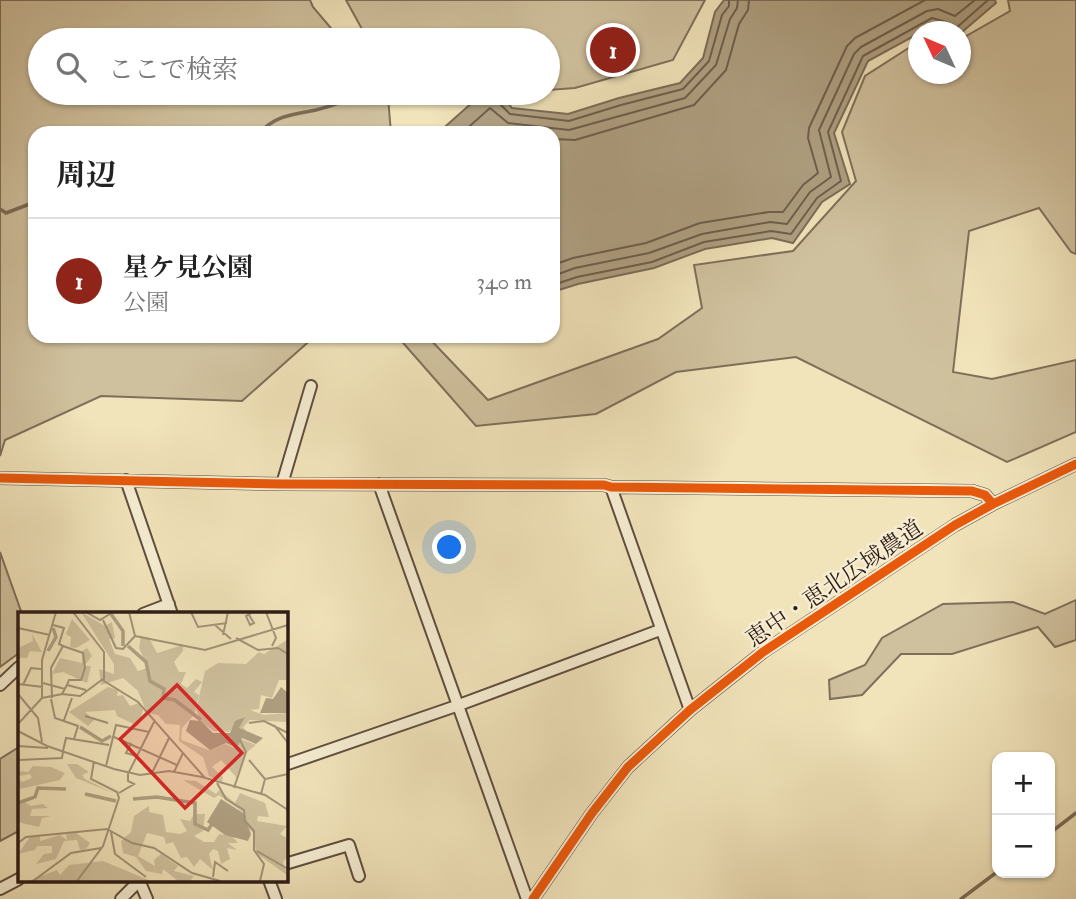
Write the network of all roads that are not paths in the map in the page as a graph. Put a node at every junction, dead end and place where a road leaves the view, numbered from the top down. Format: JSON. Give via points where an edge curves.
{"nodes":[{"id":1,"x":311,"y":386,"type":"dead end"},
{"id":2,"x":1076,"y":464,"type":"edge"},
{"id":3,"x":0,"y":478,"type":"edge"},
{"id":4,"x":126,"y":480,"type":"junction"},
{"id":5,"x":282,"y":484,"type":"junction"},
{"id":6,"x":379,"y":484,"type":"junction"},
{"id":7,"x":611,"y":487,"type":"junction"},
{"id":8,"x":992,"y":504,"type":"junction"},
{"id":9,"x":170,"y":609,"type":"edge"},
{"id":10,"x":660,"y":630,"type":"junction"},
{"id":11,"x":18,"y":668,"type":"edge"},
{"id":12,"x":0,"y":685,"type":"edge"},
{"id":13,"x":459,"y":705,"type":"junction"},
{"id":14,"x":690,"y":710,"type":"junction"},
{"id":15,"x":287,"y":764,"type":"edge"},
{"id":16,"x":287,"y":863,"type":"edge"},
{"id":17,"x":359,"y":876,"type":"dead end"},
{"id":18,"x":18,"y":879,"type":"edge"},
{"id":19,"x":139,"y":881,"type":"edge"},
{"id":20,"x":140,"y":881,"type":"edge"},
{"id":21,"x":0,"y":889,"type":"edge"},
{"id":22,"x":121,"y":899,"type":"edge"},
{"id":23,"x":147,"y":899,"type":"edge"},
{"id":24,"x":527,"y":899,"type":"edge"},
{"id":25,"x":533,"y":899,"type":"edge"}],
"edges":[{"from":1,"to":5,"type":"street"},
{"from":2,"to":8,"type":"street","name":"恵中・恵北広域農道"},
{"from":3,"to":4,"type":"street"},
{"from":4,"to":5,"type":"street"},
{"from":4,"to":9,"type":"street"},
{"from":5,"to":6,"type":"street"},
{"from":6,"to":7,"type":"street"},
{"from":6,"to":13,"type":"street"},
{"from":7,"to":8,"type":"street","via":[[972,491],[985,495]]},
{"from":7,"to":10,"type":"street"},
{"from":8,"to":14,"type":"street","name":"恵中・恵北広域農道","via":[[763,652]]},
{"from":10,"to":13,"type":"street"},
{"from":10,"to":14,"type":"street"},
{"from":11,"to":12,"type":"street"},
{"from":13,"to":15,"type":"street"},
{"from":13,"to":24,"type":"street"},
{"from":14,"to":25,"type":"street","name":"恵中・恵北広域農道","via":[[628,767]]},
{"from":16,"to":17,"type":"street","via":[[349,845]]},
{"from":18,"to":21,"type":"street"},
{"from":19,"to":22,"type":"street"},
{"from":20,"to":23,"type":"street"}]}
